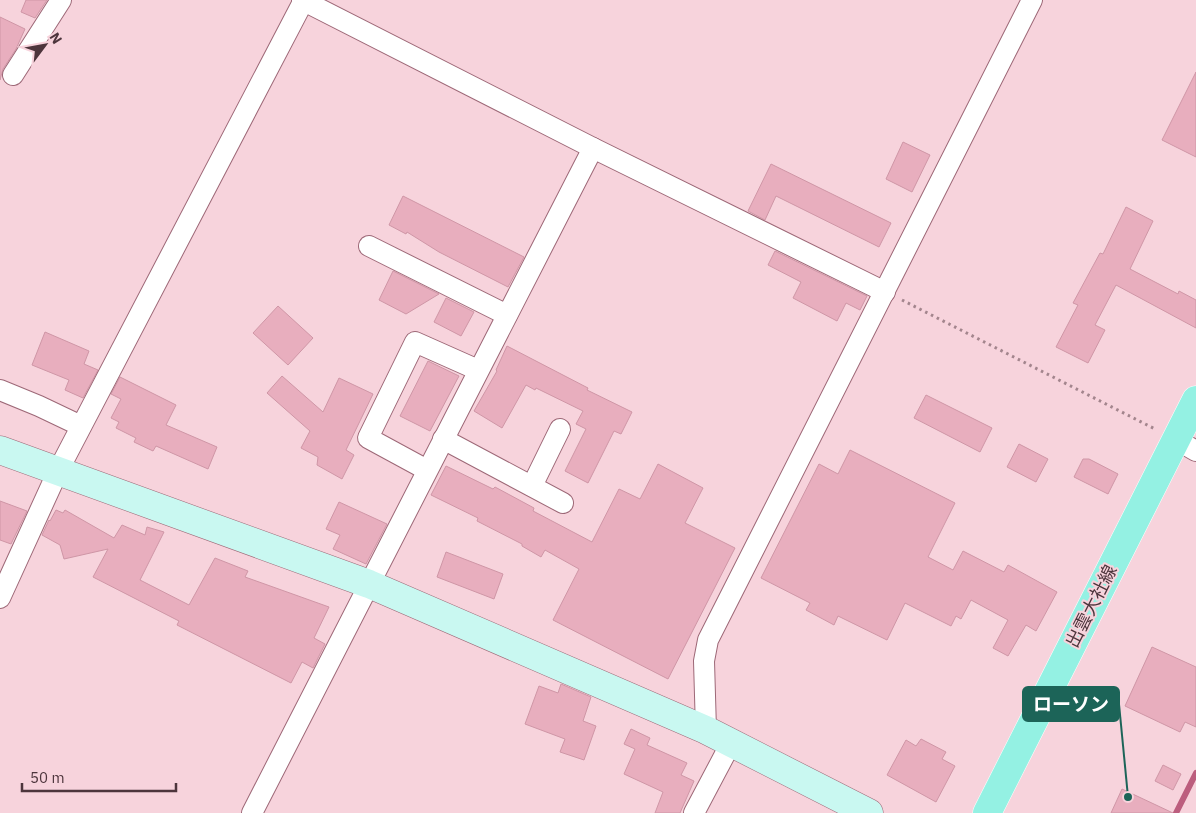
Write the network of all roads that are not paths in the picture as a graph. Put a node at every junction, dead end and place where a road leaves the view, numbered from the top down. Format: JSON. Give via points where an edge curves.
{"nodes":[{"id":1,"x":61,"y":0,"type":"edge"},
{"id":2,"x":303,"y":0,"type":"edge"},
{"id":3,"x":1032,"y":0,"type":"edge"},
{"id":4,"x":12,"y":75,"type":"dead end"},
{"id":5,"x":593,"y":148,"type":"junction"},
{"id":6,"x":369,"y":246,"type":"dead end"},
{"id":7,"x":885,"y":292,"type":"junction"},
{"id":8,"x":507,"y":315,"type":"junction"},
{"id":9,"x":478,"y":370,"type":"junction"},
{"id":10,"x":0,"y":390,"type":"edge"},
{"id":11,"x":1196,"y":400,"type":"edge"},
{"id":12,"x":81,"y":426,"type":"junction"},
{"id":13,"x":560,"y":429,"type":"dead end"},
{"id":14,"x":443,"y":439,"type":"junction"},
{"id":15,"x":1186,"y":445,"type":"edge"},
{"id":16,"x":0,"y":450,"type":"edge"},
{"id":17,"x":427,"y":470,"type":"junction"},
{"id":18,"x":58,"y":471,"type":"junction"},
{"id":19,"x":532,"y":486,"type":"junction"},
{"id":20,"x":563,"y":503,"type":"dead end"},
{"id":21,"x":369,"y":584,"type":"junction"},
{"id":22,"x":0,"y":598,"type":"edge"},
{"id":23,"x":706,"y":730,"type":"junction"},
{"id":24,"x":731,"y":743,"type":"junction"},
{"id":25,"x":252,"y":813,"type":"edge"},
{"id":26,"x":694,"y":813,"type":"edge"},
{"id":27,"x":869,"y":813,"type":"edge"},
{"id":28,"x":987,"y":813,"type":"edge"}],
"edges":[{"from":1,"to":4,"type":"street"},
{"from":2,"to":5,"type":"street"},
{"from":2,"to":12,"type":"street"},
{"from":3,"to":7,"type":"street"},
{"from":5,"to":7,"type":"street"},
{"from":5,"to":8,"type":"street"},
{"from":6,"to":8,"type":"street"},
{"from":7,"to":23,"type":"street","via":[[708,640],[704,661]]},
{"from":8,"to":9,"type":"street"},
{"from":9,"to":14,"type":"street"},
{"from":9,"to":17,"type":"street","via":[[415,342],[368,438]]},
{"from":10,"to":12,"type":"street"},
{"from":11,"to":15,"type":"main road","name":"出雲大社線"},
{"from":12,"to":18,"type":"street"},
{"from":13,"to":19,"type":"street"},
{"from":14,"to":17,"type":"street"},
{"from":14,"to":19,"type":"street"},
{"from":15,"to":28,"type":"main road","name":"出雲大社線"},
{"from":16,"to":18,"type":"street"},
{"from":17,"to":21,"type":"street"},
{"from":18,"to":21,"type":"street"},
{"from":18,"to":22,"type":"street"},
{"from":19,"to":20,"type":"street"},
{"from":21,"to":23,"type":"street"},
{"from":21,"to":25,"type":"street"},
{"from":23,"to":24,"type":"street"},
{"from":24,"to":26,"type":"street"},
{"from":24,"to":27,"type":"street"}]}
